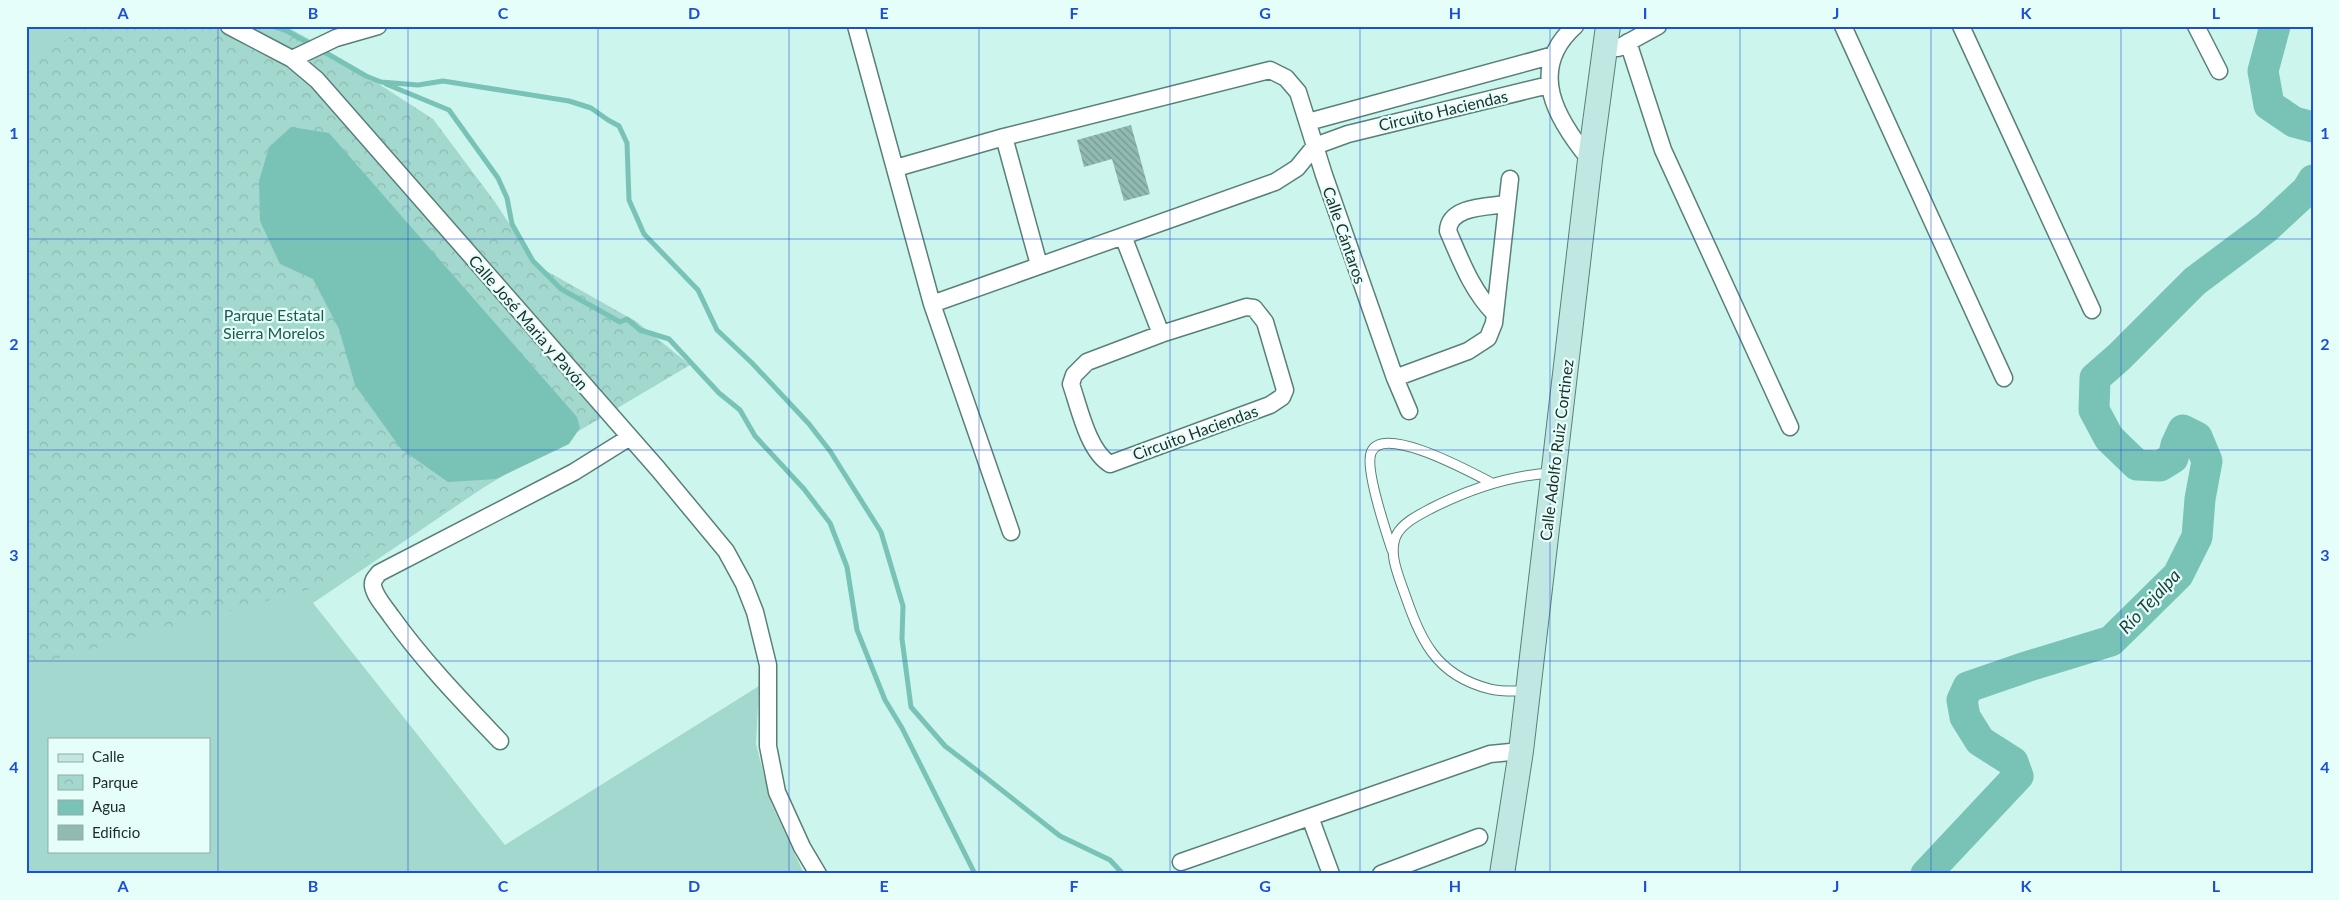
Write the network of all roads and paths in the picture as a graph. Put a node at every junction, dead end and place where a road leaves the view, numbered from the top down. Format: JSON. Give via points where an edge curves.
{"nodes":[{"id":1,"x":229,"y":26,"type":"edge"},
{"id":2,"x":378,"y":26,"type":"edge"},
{"id":3,"x":856,"y":26,"type":"edge"},
{"id":4,"x":1575,"y":26,"type":"edge"},
{"id":5,"x":1608,"y":26,"type":"edge"},
{"id":6,"x":1658,"y":26,"type":"edge"},
{"id":7,"x":1843,"y":26,"type":"edge"},
{"id":8,"x":1962,"y":26,"type":"edge"},
{"id":9,"x":2196,"y":26,"type":"edge"},
{"id":10,"x":1628,"y":42,"type":"junction"},
{"id":11,"x":1554,"y":55,"type":"junction"},
{"id":12,"x":300,"y":56,"type":"junction"},
{"id":13,"x":1605,"y":56,"type":"junction"},
{"id":14,"x":2218,"y":71,"type":"dead end"},
{"id":15,"x":1549,"y":85,"type":"junction"},
{"id":16,"x":1308,"y":122,"type":"junction"},
{"id":17,"x":1004,"y":138,"type":"junction"},
{"id":18,"x":1315,"y":146,"type":"junction"},
{"id":19,"x":1590,"y":160,"type":"junction"},
{"id":20,"x":896,"y":168,"type":"junction"},
{"id":21,"x":1510,"y":179,"type":"dead end"},
{"id":22,"x":1506,"y":204,"type":"junction"},
{"id":23,"x":1123,"y":236,"type":"junction"},
{"id":24,"x":1039,"y":265,"type":"junction"},
{"id":25,"x":932,"y":304,"type":"junction"},
{"id":26,"x":2092,"y":310,"type":"dead end"},
{"id":27,"x":1495,"y":314,"type":"junction"},
{"id":28,"x":1161,"y":334,"type":"junction"},
{"id":29,"x":1395,"y":378,"type":"junction"},
{"id":30,"x":2004,"y":378,"type":"dead end"},
{"id":31,"x":1409,"y":411,"type":"dead end"},
{"id":32,"x":1790,"y":427,"type":"dead end"},
{"id":33,"x":630,"y":437,"type":"junction"},
{"id":34,"x":1553,"y":473,"type":"junction"},
{"id":35,"x":1492,"y":483,"type":"junction"},
{"id":36,"x":1011,"y":532,"type":"dead end"},
{"id":37,"x":1392,"y":550,"type":"junction"},
{"id":38,"x":1528,"y":691,"type":"junction"},
{"id":39,"x":500,"y":742,"type":"dead end"},
{"id":40,"x":1521,"y":750,"type":"junction"},
{"id":41,"x":1310,"y":817,"type":"junction"},
{"id":42,"x":1479,"y":837,"type":"dead end"},
{"id":43,"x":1181,"y":862,"type":"dead end"},
{"id":44,"x":818,"y":874,"type":"edge"},
{"id":45,"x":1331,"y":874,"type":"edge"},
{"id":46,"x":1381,"y":874,"type":"edge"},
{"id":47,"x":1502,"y":874,"type":"edge"}],
"edges":[{"from":1,"to":12,"type":"street","name":"Calle José Maria y Pavón"},
{"from":2,"to":12,"type":"street","via":[[336,38]]},
{"from":3,"to":20,"type":"street"},
{"from":4,"to":11,"type":"street"},
{"from":5,"to":13,"type":"main road","name":"Calle Adolfo Ruiz Cortinez"},
{"from":6,"to":10,"type":"street"},
{"from":7,"to":30,"type":"street"},
{"from":8,"to":26,"type":"street"},
{"from":9,"to":14,"type":"street"},
{"from":10,"to":13,"type":"street"},
{"from":10,"to":32,"type":"street","via":[[1663,150]]},
{"from":11,"to":15,"type":"street"},
{"from":11,"to":16,"type":"street","name":"Circuito Haciendas"},
{"from":12,"to":33,"type":"street","name":"Calle José Maria y Pavón","via":[[317,80]]},
{"from":13,"to":19,"type":"main road","name":"Calle Adolfo Ruiz Cortinez"},
{"from":15,"to":18,"type":"street","name":"Circuito Haciendas","via":[[1374,126]]},
{"from":15,"to":19,"type":"street","via":[[1559,117]]},
{"from":16,"to":17,"type":"street","name":"Calle Cántaros","via":[[1298,92],[1286,78],[1270,70]]},
{"from":16,"to":18,"type":"street","name":"Calle Cántaros"},
{"from":17,"to":20,"type":"street"},
{"from":17,"to":24,"type":"street"},
{"from":18,"to":23,"type":"street","via":[[1297,168],[1275,182]]},
{"from":18,"to":29,"type":"street","name":"Calle Cántaros"},
{"from":19,"to":34,"type":"main road","name":"Calle Adolfo Ruiz Cortinez"},
{"from":20,"to":25,"type":"street"},
{"from":21,"to":22,"type":"street"},
{"from":22,"to":27,"type":"street"},
{"from":22,"to":27,"type":"street","via":[[1460,212],[1448,224],[1466,274],[1482,302]]},
{"from":23,"to":24,"type":"street"},
{"from":23,"to":28,"type":"street"},
{"from":24,"to":25,"type":"street"},
{"from":25,"to":36,"type":"street"},
{"from":27,"to":29,"type":"street","via":[[1488,338],[1468,351]]},
{"from":28,"to":28,"type":"street","name":"Circuito Haciendas","via":[[1087,362],[1074,375],[1071,384],[1092,443],[1102,459],[1110,464],[1270,406],[1282,397],[1285,390],[1265,322],[1254,308],[1246,307]]},
{"from":29,"to":31,"type":"street","name":"Calle Cántaros"},
{"from":33,"to":39,"type":"street","via":[[574,472],[379,573],[374,579],[378,597],[404,634]]},
{"from":33,"to":44,"type":"street","name":"Calle José Maria y Pavón","via":[[726,551],[744,584],[755,612],[768,665],[768,746],[777,792]]},
{"from":34,"to":35,"type":"lane","via":[[1530,474]]},
{"from":34,"to":38,"type":"main road","name":"Calle Adolfo Ruiz Cortinez"},
{"from":35,"to":37,"type":"lane","via":[[1454,497],[1412,519],[1398,533]]},
{"from":35,"to":37,"type":"lane","via":[[1400,443],[1387,442],[1374,447],[1370,454],[1373,479],[1379,513]]},
{"from":37,"to":38,"type":"lane","via":[[1399,580],[1419,634],[1436,658],[1469,682],[1492,690]]},
{"from":38,"to":40,"type":"main road","name":"Calle Adolfo Ruiz Cortinez"},
{"from":40,"to":41,"type":"street","via":[[1490,754]]},
{"from":40,"to":47,"type":"main road","name":"Calle Adolfo Ruiz Cortinez"},
{"from":41,"to":43,"type":"street"},
{"from":41,"to":45,"type":"street"},
{"from":42,"to":46,"type":"street"}]}
